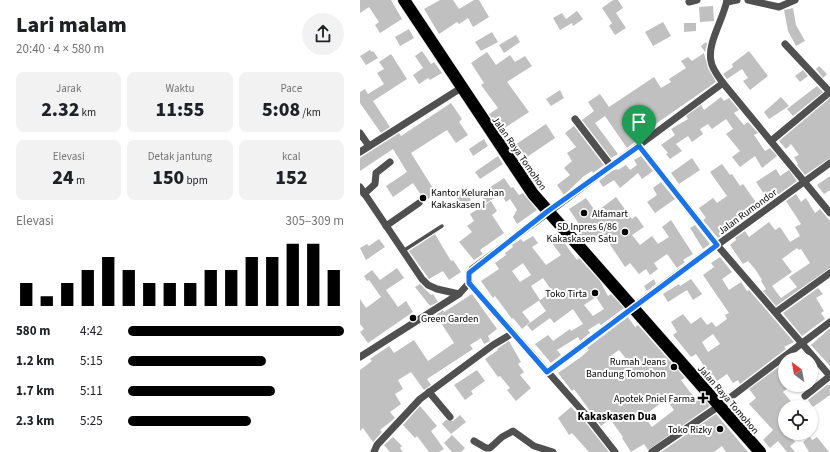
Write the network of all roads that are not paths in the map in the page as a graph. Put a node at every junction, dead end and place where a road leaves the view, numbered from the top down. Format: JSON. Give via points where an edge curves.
{"nodes":[{"id":1,"x":404,"y":0,"type":"edge"},
{"id":2,"x":697,"y":0,"type":"edge"},
{"id":3,"x":737,"y":0,"type":"edge"},
{"id":4,"x":748,"y":0,"type":"edge"},
{"id":5,"x":795,"y":0,"type":"edge"},
{"id":6,"x":727,"y":1,"type":"edge"},
{"id":7,"x":689,"y":2,"type":"dead end"},
{"id":8,"x":785,"y":44,"type":"dead end"},
{"id":9,"x":723,"y":83,"type":"junction"},
{"id":10,"x":461,"y":88,"type":"junction"},
{"id":11,"x":830,"y":92,"type":"edge"},
{"id":12,"x":575,"y":119,"type":"dead end"},
{"id":13,"x":360,"y":133,"type":"edge"},
{"id":14,"x":771,"y":141,"type":"junction"},
{"id":15,"x":369,"y":146,"type":"junction"},
{"id":16,"x":639,"y":146,"type":"junction"},
{"id":17,"x":360,"y":152,"type":"edge"},
{"id":18,"x":390,"y":162,"type":"dead end"},
{"id":19,"x":830,"y":163,"type":"edge"},
{"id":20,"x":611,"y":166,"type":"junction"},
{"id":21,"x":804,"y":182,"type":"junction"},
{"id":22,"x":360,"y":187,"type":"edge"},
{"id":23,"x":364,"y":194,"type":"junction"},
{"id":24,"x":419,"y":203,"type":"dead end"},
{"id":25,"x":548,"y":211,"type":"junction"},
{"id":26,"x":830,"y":213,"type":"edge"},
{"id":27,"x":386,"y":226,"type":"junction"},
{"id":28,"x":442,"y":226,"type":"dead end"},
{"id":29,"x":717,"y":245,"type":"junction"},
{"id":30,"x":403,"y":251,"type":"junction"},
{"id":31,"x":830,"y":273,"type":"edge"},
{"id":32,"x":469,"y":283,"type":"junction"},
{"id":33,"x":458,"y":294,"type":"junction"},
{"id":34,"x":633,"y":307,"type":"junction"},
{"id":35,"x":776,"y":312,"type":"junction"},
{"id":36,"x":830,"y":322,"type":"edge"},
{"id":37,"x":513,"y":333,"type":"junction"},
{"id":38,"x":802,"y":342,"type":"junction"},
{"id":39,"x":360,"y":357,"type":"edge"},
{"id":40,"x":547,"y":372,"type":"junction"},
{"id":41,"x":830,"y":376,"type":"edge"},
{"id":42,"x":429,"y":392,"type":"junction"},
{"id":43,"x":805,"y":396,"type":"dead end"},
{"id":44,"x":719,"y":406,"type":"junction"},
{"id":45,"x":450,"y":417,"type":"dead end"},
{"id":46,"x":474,"y":441,"type":"dead end"},
{"id":47,"x":374,"y":452,"type":"edge"},
{"id":48,"x":553,"y":452,"type":"edge"},
{"id":49,"x":615,"y":452,"type":"edge"},
{"id":50,"x":652,"y":452,"type":"edge"},
{"id":51,"x":760,"y":452,"type":"edge"}],
"edges":[{"from":1,"to":10,"type":"highway","name":"Jalan Raya Tomohon"},
{"from":2,"to":7,"type":"street"},
{"from":3,"to":6,"type":"street"},
{"from":4,"to":5,"type":"street","via":[[779,7]]},
{"from":6,"to":9,"type":"street","via":[[710,60]]},
{"from":8,"to":11,"type":"street"},
{"from":9,"to":14,"type":"street"},
{"from":9,"to":16,"type":"street"},
{"from":10,"to":15,"type":"street"},
{"from":10,"to":25,"type":"highway","name":"Jalan Raya Tomohon","via":[[520,176]]},
{"from":11,"to":14,"type":"street"},
{"from":12,"to":20,"type":"street"},
{"from":13,"to":15,"type":"street"},
{"from":14,"to":21,"type":"street"},
{"from":15,"to":17,"type":"street"},
{"from":16,"to":20,"type":"street"},
{"from":16,"to":29,"type":"street"},
{"from":18,"to":23,"type":"street","via":[[376,173],[376,184]]},
{"from":19,"to":21,"type":"street","name":"Jalan Rumondor"},
{"from":20,"to":25,"type":"street"},
{"from":21,"to":26,"type":"street"},
{"from":21,"to":29,"type":"street","name":"Jalan Rumondor"},
{"from":22,"to":23,"type":"street"},
{"from":23,"to":27,"type":"street"},
{"from":24,"to":27,"type":"street"},
{"from":25,"to":32,"type":"street","via":[[472,269],[469,273]]},
{"from":25,"to":34,"type":"highway","name":"Jalan Raya Tomohon"},
{"from":27,"to":30,"type":"street"},
{"from":28,"to":30,"type":"lane"},
{"from":29,"to":34,"type":"street","name":"Jalan Rumondor"},
{"from":29,"to":35,"type":"street"},
{"from":30,"to":33,"type":"street","via":[[428,285]]},
{"from":31,"to":35,"type":"street"},
{"from":32,"to":33,"type":"street"},
{"from":32,"to":37,"type":"street"},
{"from":33,"to":39,"type":"street"},
{"from":34,"to":40,"type":"street","name":"Jalan Rumondor"},
{"from":34,"to":44,"type":"highway","name":"Jalan Raya Tomohon"},
{"from":35,"to":38,"type":"street"},
{"from":36,"to":38,"type":"street"},
{"from":37,"to":40,"type":"street"},
{"from":37,"to":42,"type":"street"},
{"from":38,"to":41,"type":"street"},
{"from":38,"to":44,"type":"street"},
{"from":40,"to":49,"type":"street"},
{"from":41,"to":43,"type":"street"},
{"from":42,"to":45,"type":"street"},
{"from":42,"to":47,"type":"street","via":[[377,445]]},
{"from":44,"to":50,"type":"street"},
{"from":44,"to":51,"type":"highway","name":"Jalan Raya Tomohon"},
{"from":46,"to":48,"type":"street","via":[[490,448],[513,431],[534,446]]}]}
